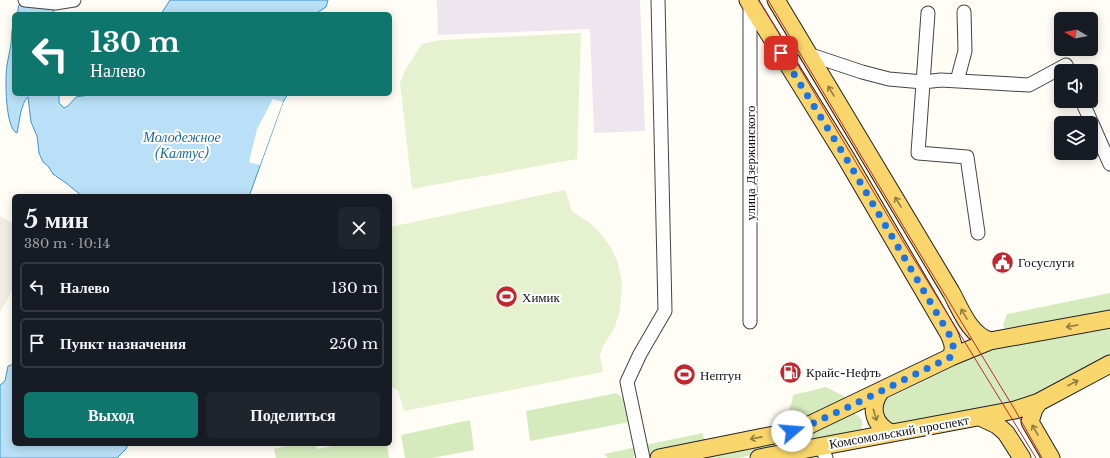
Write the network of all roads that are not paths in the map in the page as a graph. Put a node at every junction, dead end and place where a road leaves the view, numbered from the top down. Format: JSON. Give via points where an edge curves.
{"nodes":[{"id":1,"x":26,"y":0,"type":"edge"},
{"id":2,"x":74,"y":0,"type":"edge"},
{"id":3,"x":658,"y":0,"type":"edge"},
{"id":4,"x":776,"y":0,"type":"edge"},
{"id":5,"x":749,"y":2,"type":"edge"},
{"id":6,"x":964,"y":12,"type":"dead end"},
{"id":7,"x":928,"y":13,"type":"dead end"},
{"id":8,"x":808,"y":54,"type":"junction"},
{"id":9,"x":1054,"y":71,"type":"edge"},
{"id":10,"x":957,"y":81,"type":"junction"},
{"id":11,"x":923,"y":82,"type":"junction"},
{"id":12,"x":1085,"y":108,"type":"edge"},
{"id":13,"x":1110,"y":164,"type":"edge"},
{"id":14,"x":978,"y":233,"type":"dead end"},
{"id":15,"x":1110,"y":320,"type":"edge"},
{"id":16,"x":750,"y":322,"type":"dead end"},
{"id":17,"x":990,"y":341,"type":"junction"},
{"id":18,"x":951,"y":357,"type":"junction"},
{"id":19,"x":1110,"y":364,"type":"edge"},
{"id":20,"x":880,"y":392,"type":"junction"},
{"id":21,"x":1039,"y":402,"type":"junction"},
{"id":22,"x":846,"y":408,"type":"junction"},
{"id":23,"x":980,"y":417,"type":"junction"},
{"id":24,"x":891,"y":433,"type":"junction"},
{"id":25,"x":860,"y":440,"type":"junction"},
{"id":26,"x":823,"y":452,"type":"edge"},
{"id":27,"x":643,"y":458,"type":"edge"},
{"id":28,"x":659,"y":458,"type":"edge"},
{"id":29,"x":759,"y":458,"type":"edge"},
{"id":30,"x":1022,"y":458,"type":"edge"},
{"id":31,"x":1051,"y":458,"type":"edge"}],
"edges":[{"from":1,"to":2,"type":"street","via":[[55,3]]},
{"from":3,"to":27,"type":"street","via":[[665,311],[627,382]]},
{"from":4,"to":8,"type":"main road"},
{"from":5,"to":16,"type":"street","name":"улица Дзержинского"},
{"from":5,"to":18,"type":"main road","via":[[846,158],[949,334],[954,344]]},
{"from":6,"to":10,"type":"street","via":[[965,51]]},
{"from":7,"to":11,"type":"street"},
{"from":8,"to":11,"type":"street","via":[[889,79]]},
{"from":17,"to":8,"type":"main road","one_way":true,"via":[[974,333]]},
{"from":9,"to":10,"type":"street","via":[[1029,85]]},
{"from":10,"to":11,"type":"street"},
{"from":11,"to":14,"type":"street","via":[[918,153],[967,157]]},
{"from":12,"to":13,"type":"street"},
{"from":15,"to":17,"type":"main road","name":"Комсомольский проспект","one_way":true},
{"from":17,"to":18,"type":"main road","name":"Комсомольский проспект"},
{"from":18,"to":20,"type":"main road","name":"Комсомольский проспект"},
{"from":21,"to":19,"type":"main road","name":"Комсомольский проспект","one_way":true},
{"from":20,"to":22,"type":"main road","name":"Комсомольский проспект"},
{"from":20,"to":24,"type":"main road","one_way":true,"via":[[874,401],[875,417],[881,427]]},
{"from":21,"to":23,"type":"main road","name":"Комсомольский проспект"},
{"from":31,"to":21,"type":"main road","one_way":true,"via":[[1030,422]]},
{"from":22,"to":25,"type":"main road","via":[[855,410],[865,420],[865,429]]},
{"from":22,"to":28,"type":"main road","name":"Комсомольский проспект","one_way":true,"via":[[805,427],[779,434]]},
{"from":23,"to":24,"type":"main road","name":"Комсомольский проспект"},
{"from":23,"to":30,"type":"main road","via":[[1006,432]]},
{"from":24,"to":25,"type":"main road","name":"Комсомольский проспект"},
{"from":25,"to":26,"type":"main road","name":"Комсомольский проспект"},
{"from":26,"to":29,"type":"main road","name":"Комсомольский проспект"}]}
